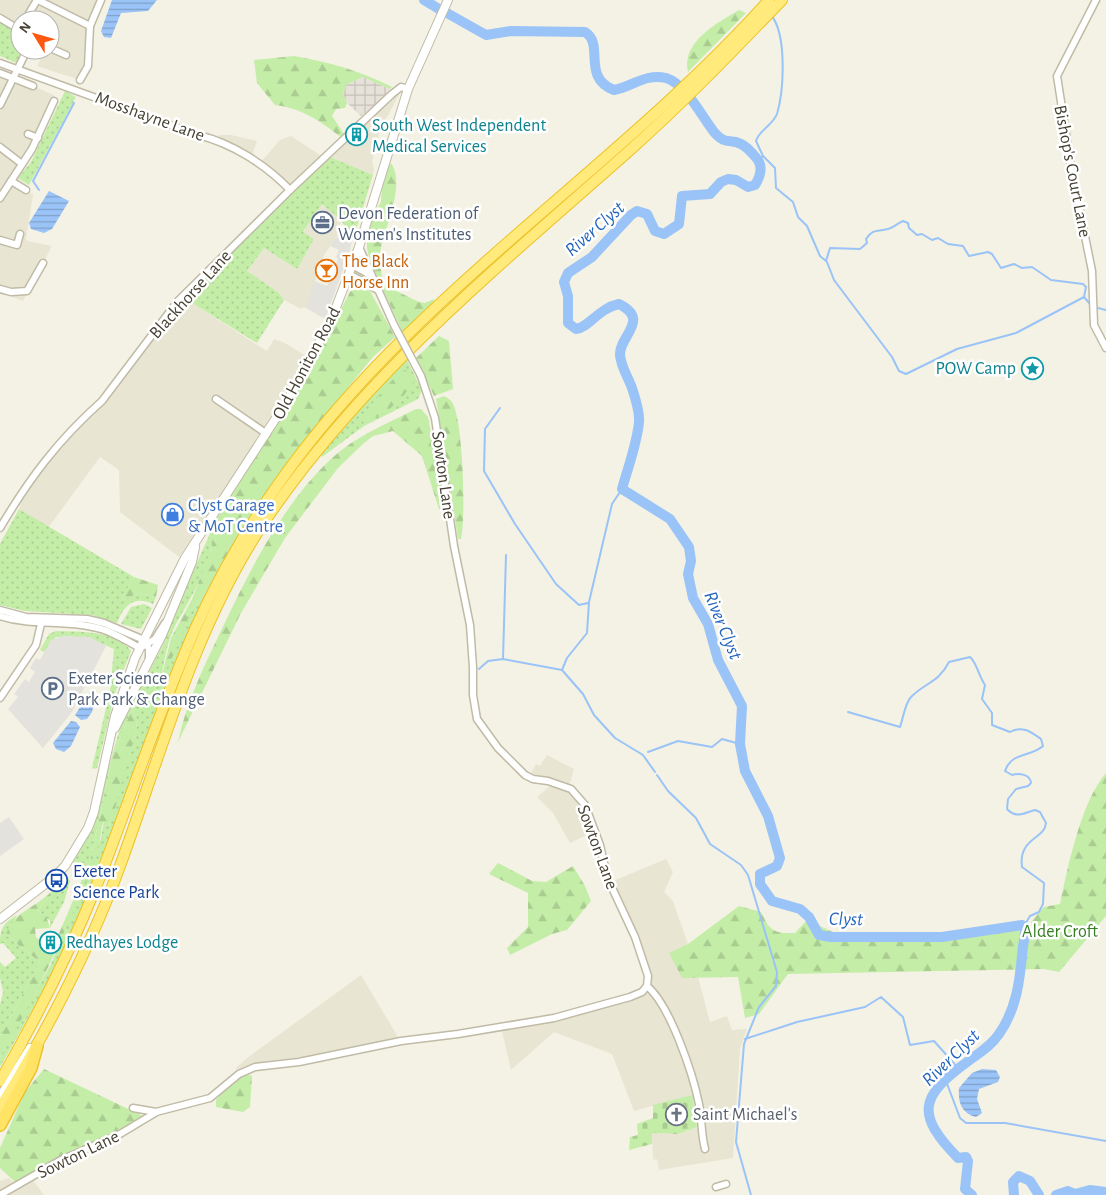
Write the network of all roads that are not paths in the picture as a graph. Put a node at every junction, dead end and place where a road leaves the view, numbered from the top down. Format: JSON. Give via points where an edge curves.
{"nodes":[{"id":1,"x":38,"y":0,"type":"edge"},
{"id":2,"x":101,"y":0,"type":"edge"},
{"id":3,"x":448,"y":0,"type":"edge"},
{"id":4,"x":769,"y":0,"type":"edge"},
{"id":5,"x":1096,"y":0,"type":"edge"},
{"id":6,"x":781,"y":1,"type":"edge"},
{"id":7,"x":757,"y":20,"type":"junction"},
{"id":8,"x":90,"y":26,"type":"junction"},
{"id":9,"x":60,"y":52,"type":"edge"},
{"id":10,"x":66,"y":55,"type":"dead end"},
{"id":11,"x":23,"y":60,"type":"edge"},
{"id":12,"x":0,"y":63,"type":"edge"},
{"id":13,"x":18,"y":71,"type":"junction"},
{"id":14,"x":0,"y":73,"type":"edge"},
{"id":15,"x":15,"y":78,"type":"junction"},
{"id":16,"x":80,"y":80,"type":"dead end"},
{"id":17,"x":33,"y":86,"type":"dead end"},
{"id":18,"x":408,"y":89,"type":"junction"},
{"id":19,"x":54,"y":101,"type":"dead end"},
{"id":20,"x":673,"y":104,"type":"junction"},
{"id":21,"x":0,"y":105,"type":"edge"},
{"id":22,"x":28,"y":134,"type":"dead end"},
{"id":23,"x":38,"y":138,"type":"junction"},
{"id":24,"x":0,"y":147,"type":"edge"},
{"id":25,"x":22,"y":164,"type":"junction"},
{"id":26,"x":11,"y":181,"type":"junction"},
{"id":27,"x":26,"y":190,"type":"dead end"},
{"id":28,"x":290,"y":190,"type":"junction"},
{"id":29,"x":0,"y":198,"type":"edge"},
{"id":30,"x":20,"y":234,"type":"dead end"},
{"id":31,"x":0,"y":240,"type":"edge"},
{"id":32,"x":358,"y":247,"type":"junction"},
{"id":33,"x":43,"y":263,"type":"dead end"},
{"id":34,"x":352,"y":265,"type":"junction"},
{"id":35,"x":349,"y":274,"type":"junction"},
{"id":36,"x":370,"y":275,"type":"junction"},
{"id":37,"x":0,"y":289,"type":"edge"},
{"id":38,"x":377,"y":290,"type":"junction"},
{"id":39,"x":1106,"y":348,"type":"edge"},
{"id":40,"x":216,"y":399,"type":"dead end"},
{"id":41,"x":267,"y":434,"type":"junction"},
{"id":42,"x":0,"y":528,"type":"edge"},
{"id":43,"x":196,"y":543,"type":"junction"},
{"id":44,"x":0,"y":610,"type":"edge"},
{"id":45,"x":0,"y":616,"type":"edge"},
{"id":46,"x":26,"y":616,"type":"junction"},
{"id":47,"x":48,"y":618,"type":"junction"},
{"id":48,"x":167,"y":620,"type":"junction"},
{"id":49,"x":41,"y":624,"type":"junction"},
{"id":50,"x":82,"y":626,"type":"junction"},
{"id":51,"x":40,"y":634,"type":"junction"},
{"id":52,"x":144,"y":644,"type":"junction"},
{"id":53,"x":148,"y":665,"type":"junction"},
{"id":54,"x":0,"y":698,"type":"edge"},
{"id":55,"x":112,"y":734,"type":"junction"},
{"id":56,"x":0,"y":919,"type":"edge"},
{"id":57,"x":647,"y":986,"type":"junction"},
{"id":58,"x":54,"y":1014,"type":"junction"},
{"id":59,"x":37,"y":1046,"type":"junction"},
{"id":60,"x":0,"y":1082,"type":"edge"},
{"id":61,"x":0,"y":1097,"type":"edge"},
{"id":62,"x":0,"y":1108,"type":"edge"},
{"id":63,"x":133,"y":1108,"type":"dead end"},
{"id":64,"x":156,"y":1112,"type":"junction"},
{"id":65,"x":0,"y":1125,"type":"edge"},
{"id":66,"x":705,"y":1150,"type":"dead end"},
{"id":67,"x":726,"y":1184,"type":"dead end"},
{"id":68,"x":716,"y":1187,"type":"dead end"},
{"id":69,"x":0,"y":1194,"type":"edge"}],
"edges":[{"from":1,"to":8,"type":"street"},
{"from":2,"to":8,"type":"street"},
{"from":3,"to":18,"type":"street","name":"Old Honiton Road"},
{"from":4,"to":7,"type":"highway"},
{"from":5,"to":39,"type":"street","name":"Bishop's Court Lane","via":[[1056,76],[1092,270],[1095,331]]},
{"from":6,"to":7,"type":"highway"},
{"from":7,"to":20,"type":"highway"},
{"from":8,"to":16,"type":"street","via":[[88,66]]},
{"from":9,"to":10,"type":"street"},
{"from":11,"to":13,"type":"street"},
{"from":12,"to":13,"type":"street","name":"Mosshayne Lane"},
{"from":13,"to":15,"type":"street"},
{"from":13,"to":28,"type":"street","name":"Mosshayne Lane","via":[[217,140],[277,176]]},
{"from":14,"to":15,"type":"street"},
{"from":15,"to":17,"type":"street"},
{"from":15,"to":21,"type":"street"},
{"from":18,"to":28,"type":"street","name":"Blackhorse Lane","via":[[401,87],[392,94]]},
{"from":18,"to":32,"type":"street","name":"Old Honiton Road"},
{"from":19,"to":23,"type":"street"},
{"from":20,"to":58,"type":"highway","via":[[386,372],[320,448],[261,528],[199,644],[100,918]]},
{"from":20,"to":60,"type":"highway","via":[[435,308],[357,386],[304,449],[254,520],[216,587],[173,680],[72,944],[31,1028]]},
{"from":22,"to":23,"type":"street"},
{"from":23,"to":25,"type":"street"},
{"from":24,"to":25,"type":"street"},
{"from":25,"to":26,"type":"street"},
{"from":26,"to":27,"type":"street"},
{"from":26,"to":29,"type":"street"},
{"from":28,"to":42,"type":"street","name":"Blackhorse Lane","via":[[169,311],[102,401],[37,469]]},
{"from":30,"to":31,"type":"street","via":[[17,245]]},
{"from":32,"to":34,"type":"street","name":"Old Honiton Road"},
{"from":32,"to":36,"type":"street","name":"Sowton Lane"},
{"from":33,"to":37,"type":"street","via":[[27,291]]},
{"from":34,"to":35,"type":"street","name":"Old Honiton Road"},
{"from":34,"to":36,"type":"street"},
{"from":35,"to":38,"type":"street"},
{"from":35,"to":41,"type":"street","name":"Old Honiton Road","via":[[332,318]]},
{"from":36,"to":38,"type":"street","name":"Sowton Lane"},
{"from":38,"to":57,"type":"street","name":"Sowton Lane","bridge":true,"via":[[420,376],[435,418],[454,546],[470,625],[477,719],[498,748],[525,775],[571,789],[585,805],[611,887],[635,937],[648,976]]},
{"from":40,"to":41,"type":"street"},
{"from":41,"to":43,"type":"street","name":"Old Honiton Road"},
{"from":43,"to":48,"type":"street","name":"Old Honiton Road","via":[[192,562]]},
{"from":43,"to":52,"type":"street","name":"Old Honiton Road","via":[[185,558]]},
{"from":44,"to":46,"type":"street"},
{"from":45,"to":49,"type":"street"},
{"from":46,"to":47,"type":"street"},
{"from":46,"to":49,"type":"street"},
{"from":47,"to":49,"type":"street"},
{"from":47,"to":52,"type":"street","via":[[97,621]]},
{"from":48,"to":52,"type":"street","name":"Old Honiton Road","via":[[154,639]]},
{"from":48,"to":53,"type":"street","name":"Old Honiton Road"},
{"from":49,"to":50,"type":"street"},
{"from":49,"to":51,"type":"street"},
{"from":50,"to":51,"type":"street","via":[[55,627]]},
{"from":50,"to":52,"type":"street"},
{"from":51,"to":54,"type":"street"},
{"from":52,"to":53,"type":"street","name":"Old Honiton Road"},
{"from":52,"to":55,"type":"street","name":"Old Honiton Road","via":[[119,702]]},
{"from":53,"to":55,"type":"street","name":"Old Honiton Road"},
{"from":55,"to":56,"type":"street","name":"Old Honiton Road","via":[[94,812],[77,848],[66,866],[53,878]]},
{"from":57,"to":64,"type":"street","name":"Sowton Lane","via":[[642,992],[554,1018],[401,1040],[255,1068],[239,1074],[210,1098]]},
{"from":57,"to":66,"type":"street","via":[[668,1014],[699,1105]]},
{"from":58,"to":59,"type":"highway"},
{"from":58,"to":61,"type":"street"},
{"from":59,"to":62,"type":"highway"},
{"from":59,"to":65,"type":"highway","via":[[32,1068]]},
{"from":63,"to":64,"type":"street","name":"Sowton Lane"},
{"from":64,"to":69,"type":"street","name":"Sowton Lane","via":[[120,1134],[61,1160]]},
{"from":67,"to":68,"type":"street"}]}
